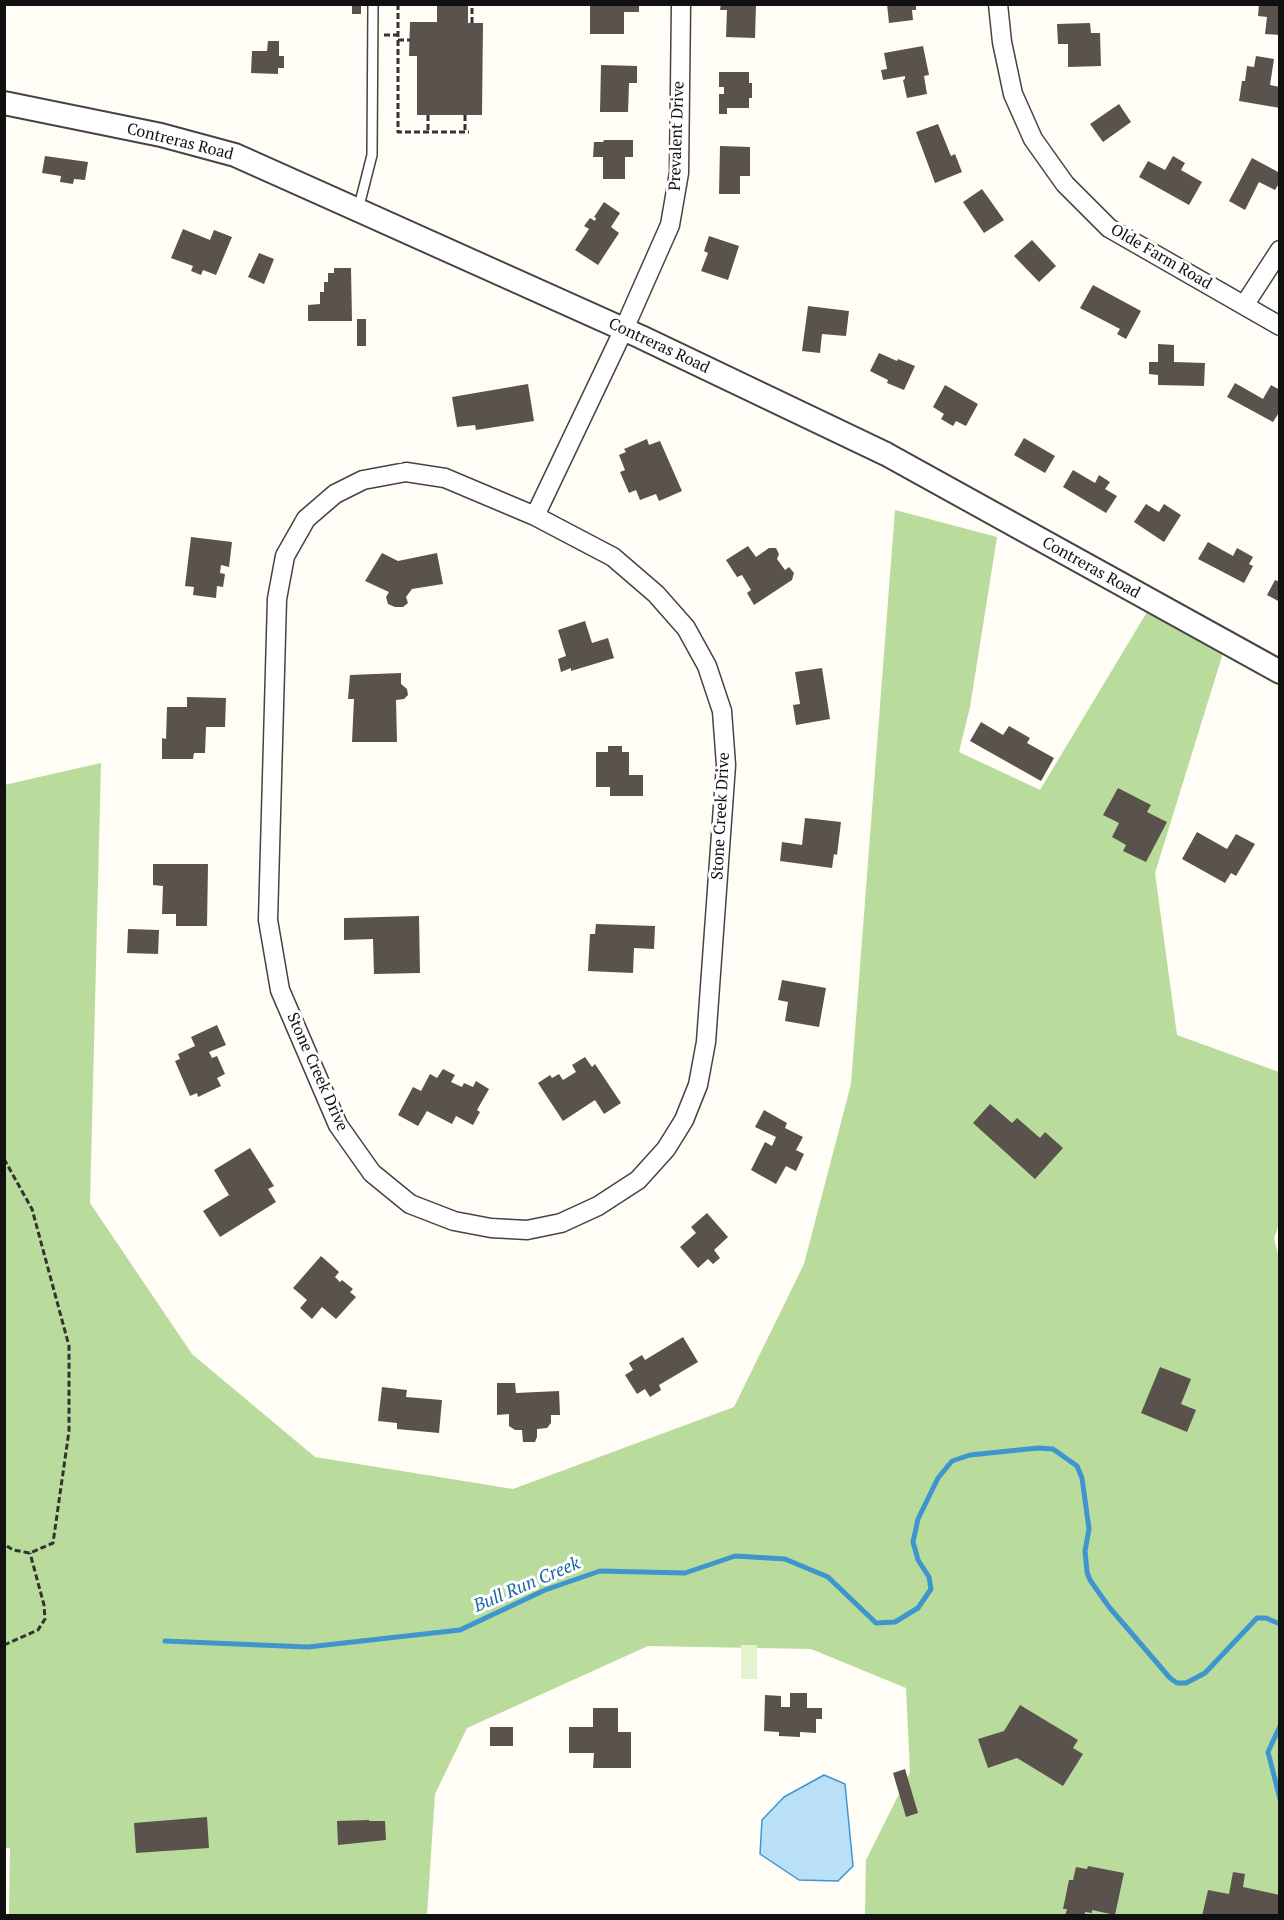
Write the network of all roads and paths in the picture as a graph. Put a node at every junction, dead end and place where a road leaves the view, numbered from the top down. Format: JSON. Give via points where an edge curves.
{"nodes":[{"id":1,"x":373,"y":4,"type":"edge"},
{"id":2,"x":398,"y":4,"type":"edge"},
{"id":3,"x":472,"y":4,"type":"edge"},
{"id":4,"x":681,"y":4,"type":"edge"},
{"id":5,"x":998,"y":4,"type":"edge"},
{"id":6,"x":472,"y":23,"type":"dead end"},
{"id":7,"x":398,"y":40,"type":"junction"},
{"id":8,"x":410,"y":40,"type":"dead end"},
{"id":9,"x":4,"y":103,"type":"edge"},
{"id":10,"x":428,"y":115,"type":"dead end"},
{"id":11,"x":465,"y":115,"type":"dead end"},
{"id":12,"x":428,"y":132,"type":"junction"},
{"id":13,"x":358,"y":210,"type":"junction"},
{"id":14,"x":1280,"y":250,"type":"edge"},
{"id":15,"x":1245,"y":304,"type":"junction"},
{"id":16,"x":1280,"y":326,"type":"edge"},
{"id":17,"x":624,"y":329,"type":"junction"},
{"id":18,"x":535,"y":516,"type":"junction"},
{"id":19,"x":1280,"y":672,"type":"edge"},
{"id":20,"x":4,"y":1159,"type":"edge"},
{"id":21,"x":4,"y":1544,"type":"edge"},
{"id":22,"x":30,"y":1553,"type":"junction"},
{"id":23,"x":4,"y":1645,"type":"edge"}],
"edges":[{"from":1,"to":13,"type":"lane","via":[[372,155]]},
{"from":2,"to":7,"type":"path"},
{"from":3,"to":6,"type":"path"},
{"from":4,"to":17,"type":"street","name":"Prevalent Drive","via":[[679,173],[674,204],[670,225]]},
{"from":5,"to":15,"type":"street","name":"Olde Farm Road","via":[[1013,94],[1033,139],[1065,184],[1109,228]]},
{"from":7,"to":8,"type":"path"},
{"from":7,"to":12,"type":"path","via":[[398,132]]},
{"from":9,"to":13,"type":"street","name":"Contreras Road","via":[[161,135],[235,155]]},
{"from":10,"to":12,"type":"path"},
{"from":11,"to":12,"type":"path","via":[[467,132]]},
{"from":13,"to":17,"type":"street","name":"Contreras Road"},
{"from":14,"to":15,"type":"street"},
{"from":15,"to":16,"type":"street","name":"Olde Farm Road"},
{"from":17,"to":18,"type":"street"},
{"from":17,"to":19,"type":"street","name":"Contreras Road","via":[[886,454]]},
{"from":18,"to":18,"type":"street","name":"Stone Creek Drive","via":[[445,478],[406,472],[363,480],[335,494],[306,519],[285,556],[278,598],[268,920],[284,1000],[338,1125],[372,1173],[410,1203],[454,1221],[527,1230],[561,1222],[598,1206],[638,1180],[666,1149],[684,1120],[698,1085],[706,1041],[726,765],[722,711],[707,666],[686,628],[656,594],[613,557]]},
{"from":20,"to":22,"type":"path","via":[[32,1209],[69,1346],[69,1431],[53,1543]]},
{"from":21,"to":22,"type":"path"},
{"from":22,"to":23,"type":"path","via":[[45,1619],[38,1630]]}]}
